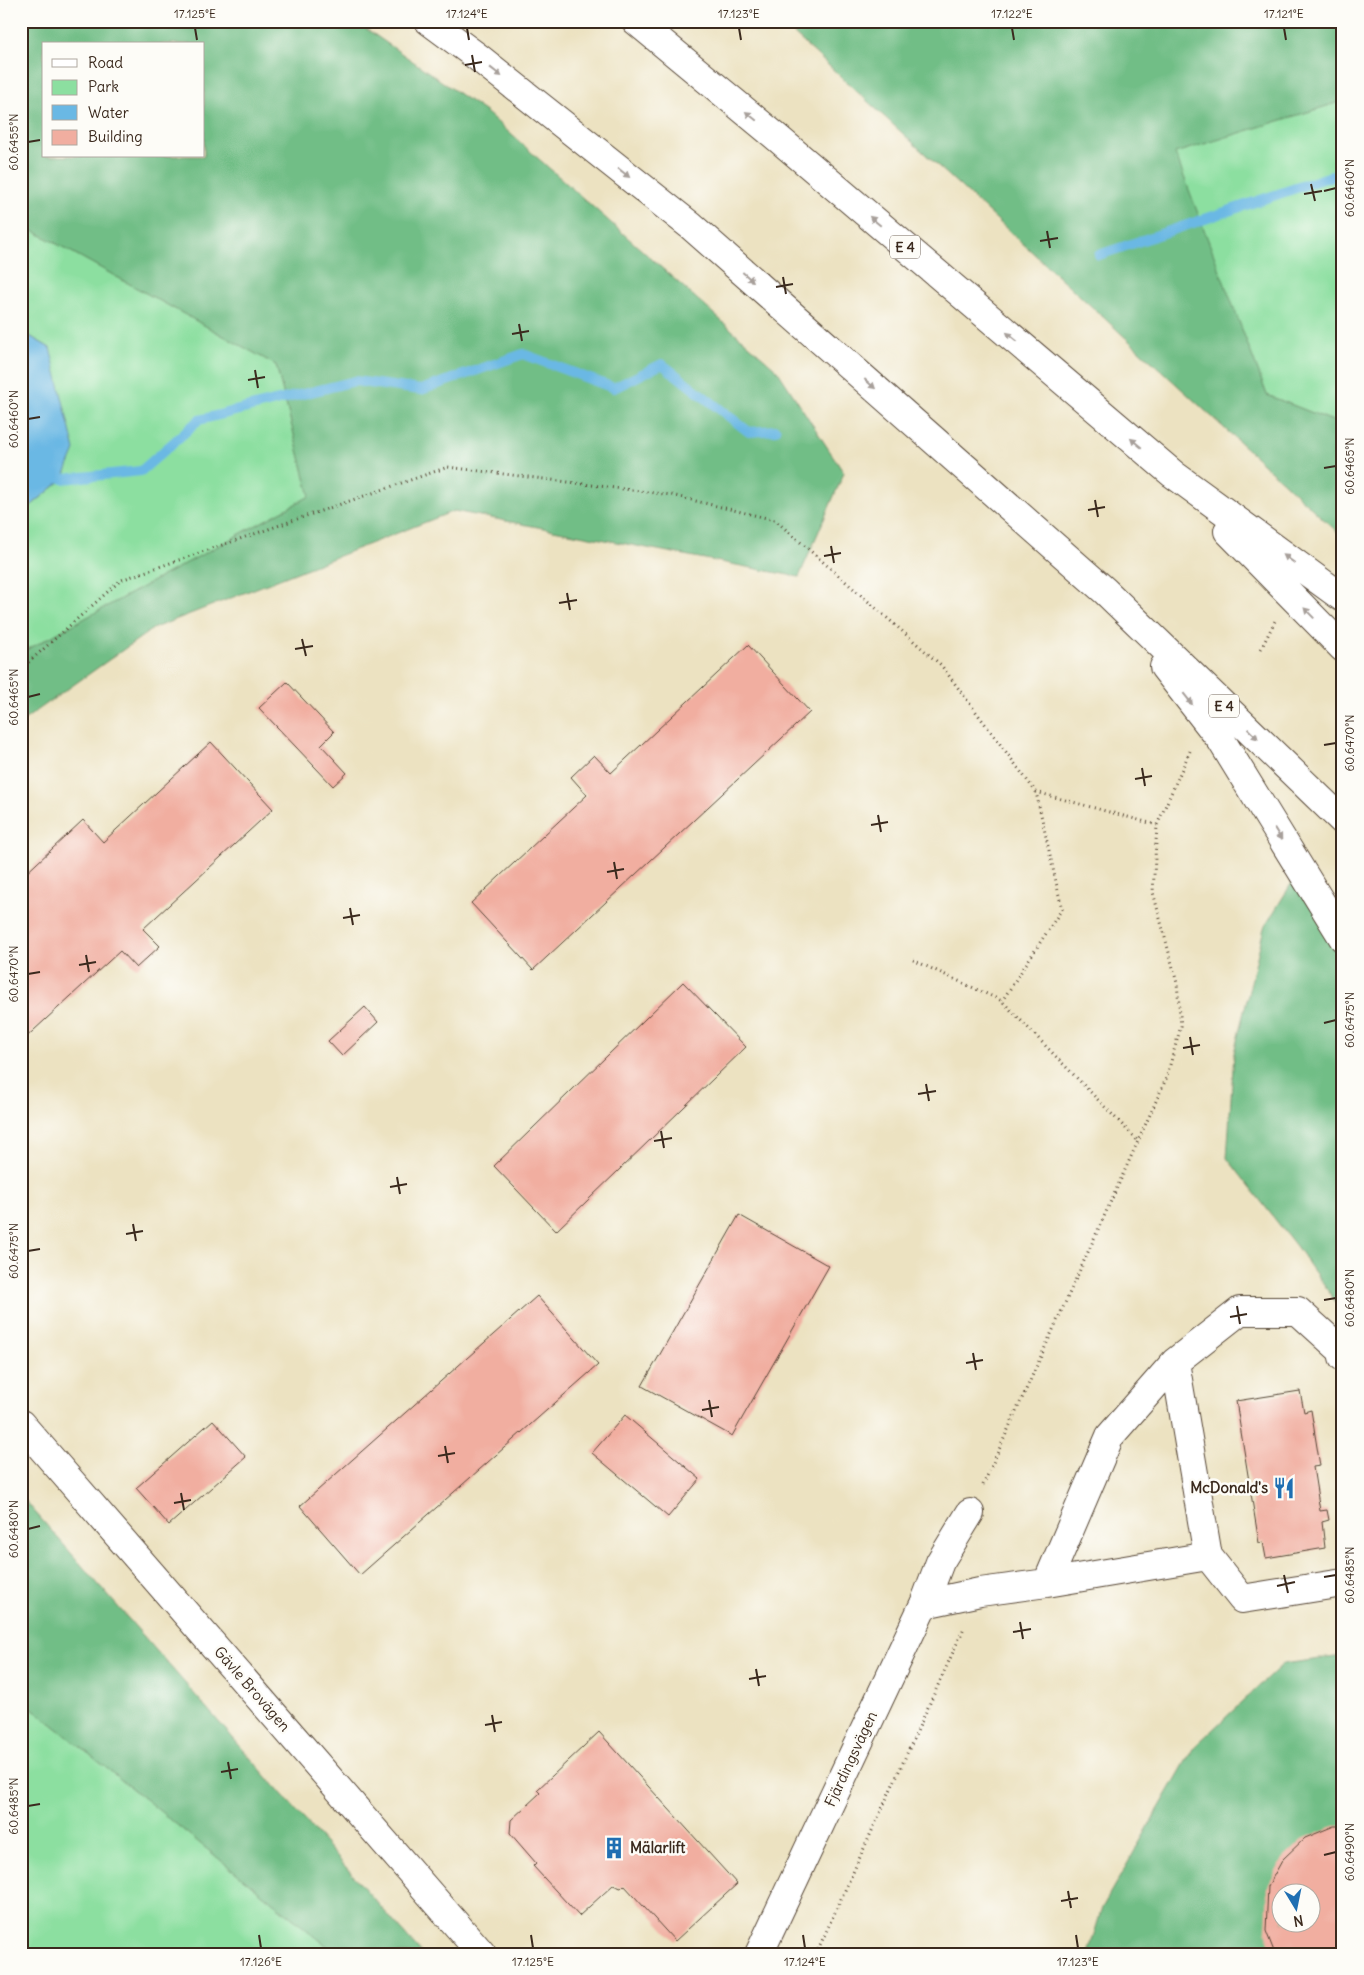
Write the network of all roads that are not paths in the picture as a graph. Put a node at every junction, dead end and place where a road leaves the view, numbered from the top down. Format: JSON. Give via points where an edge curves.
{"nodes":[{"id":1,"x":430,"y":21,"type":"edge"},
{"id":2,"x":636,"y":21,"type":"edge"},
{"id":3,"x":1173,"y":474,"type":"junction"},
{"id":4,"x":1105,"y":591,"type":"junction"},
{"id":5,"x":1343,"y":598,"type":"edge"},
{"id":6,"x":1343,"y":648,"type":"edge"},
{"id":7,"x":1343,"y":820,"type":"edge"},
{"id":8,"x":1343,"y":938,"type":"edge"},
{"id":9,"x":1343,"y":1357,"type":"edge"},
{"id":10,"x":1175,"y":1362,"type":"junction"},
{"id":11,"x":21,"y":1424,"type":"edge"},
{"id":12,"x":970,"y":1513,"type":"road end"},
{"id":13,"x":1208,"y":1556,"type":"junction"},
{"id":14,"x":1047,"y":1583,"type":"junction"},
{"id":15,"x":1343,"y":1583,"type":"edge"},
{"id":16,"x":924,"y":1604,"type":"junction"},
{"id":17,"x":482,"y":1954,"type":"edge"},
{"id":18,"x":759,"y":1954,"type":"edge"}],
"edges":[{"from":1,"to":4,"type":"main road","number":"E 4","one_way":true,"via":[[691,226]]},
{"from":3,"to":2,"type":"main road","number":"E 4","one_way":true},
{"from":5,"to":3,"type":"main road","one_way":true},
{"from":6,"to":3,"type":"main road","number":"E 4","one_way":true},
{"from":4,"to":7,"type":"main road","number":"E 4","one_way":true},
{"from":4,"to":8,"type":"main road","one_way":true,"via":[[1221,740]]},
{"from":9,"to":10,"type":"main road","via":[[1342,1351],[1298,1311],[1240,1311]]},
{"from":10,"to":13,"type":"main road"},
{"from":10,"to":14,"type":"main road","via":[[1110,1436]]},
{"from":11,"to":17,"type":"main road","name":"Gävle Brovägen"},
{"from":12,"to":16,"type":"main road","name":"Fjärdingsvägen","via":[[940,1562]]},
{"from":13,"to":14,"type":"main road"},
{"from":13,"to":15,"type":"main road","via":[[1242,1599]]},
{"from":14,"to":16,"type":"main road"},
{"from":16,"to":18,"type":"main road","name":"Fjärdingsvägen"}]}
